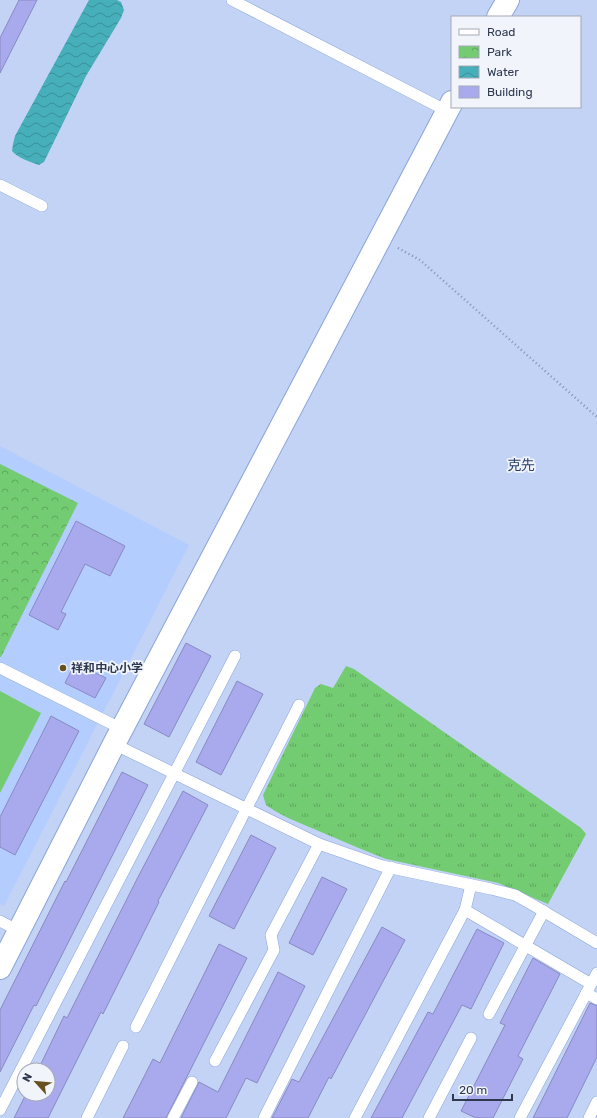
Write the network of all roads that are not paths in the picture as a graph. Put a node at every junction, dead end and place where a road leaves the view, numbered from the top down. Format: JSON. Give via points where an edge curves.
{"nodes":[{"id":1,"x":232,"y":0,"type":"edge"},
{"id":2,"x":508,"y":0,"type":"edge"},
{"id":3,"x":499,"y":16,"type":"edge"},
{"id":4,"x":449,"y":106,"type":"edge"},
{"id":5,"x":0,"y":185,"type":"edge"},
{"id":6,"x":42,"y":206,"type":"dead end"},
{"id":7,"x":235,"y":656,"type":"dead end"},
{"id":8,"x":0,"y":668,"type":"edge"},
{"id":9,"x":300,"y":705,"type":"dead end"},
{"id":10,"x":118,"y":737,"type":"junction"},
{"id":11,"x":175,"y":773,"type":"junction"},
{"id":12,"x":247,"y":808,"type":"junction"},
{"id":13,"x":318,"y":844,"type":"junction"},
{"id":14,"x":391,"y":867,"type":"junction"},
{"id":15,"x":471,"y":885,"type":"junction"},
{"id":16,"x":465,"y":910,"type":"junction"},
{"id":17,"x":544,"y":911,"type":"junction"},
{"id":18,"x":9,"y":926,"type":"edge"},
{"id":19,"x":597,"y":943,"type":"edge"},
{"id":20,"x":525,"y":946,"type":"junction"},
{"id":21,"x":0,"y":968,"type":"edge"},
{"id":22,"x":597,"y":972,"type":"edge"},
{"id":23,"x":589,"y":989,"type":"junction"},
{"id":24,"x":597,"y":999,"type":"edge"},
{"id":25,"x":489,"y":1014,"type":"dead end"},
{"id":26,"x":136,"y":1027,"type":"dead end"},
{"id":27,"x":471,"y":1038,"type":"dead end"},
{"id":28,"x":123,"y":1046,"type":"dead end"},
{"id":29,"x":215,"y":1061,"type":"dead end"},
{"id":30,"x":192,"y":1082,"type":"dead end"},
{"id":31,"x":597,"y":1102,"type":"edge"},
{"id":32,"x":0,"y":1110,"type":"edge"},
{"id":33,"x":87,"y":1118,"type":"edge"},
{"id":34,"x":173,"y":1118,"type":"edge"},
{"id":35,"x":264,"y":1118,"type":"edge"},
{"id":36,"x":355,"y":1118,"type":"edge"},
{"id":37,"x":428,"y":1118,"type":"edge"},
{"id":38,"x":520,"y":1118,"type":"edge"},
{"id":39,"x":589,"y":1118,"type":"edge"}],
"edges":[{"from":1,"to":4,"type":"lane"},
{"from":2,"to":3,"type":"street"},
{"from":4,"to":10,"type":"street"},
{"from":5,"to":6,"type":"lane"},
{"from":7,"to":11,"type":"lane"},
{"from":8,"to":10,"type":"lane"},
{"from":9,"to":12,"type":"lane"},
{"from":10,"to":11,"type":"lane"},
{"from":10,"to":18,"type":"street"},
{"from":11,"to":12,"type":"lane"},
{"from":11,"to":32,"type":"lane"},
{"from":12,"to":13,"type":"lane"},
{"from":12,"to":26,"type":"lane"},
{"from":13,"to":14,"type":"lane"},
{"from":13,"to":29,"type":"lane","via":[[271,935],[274,950]]},
{"from":14,"to":15,"type":"lane"},
{"from":14,"to":35,"type":"lane"},
{"from":15,"to":16,"type":"lane"},
{"from":15,"to":17,"type":"lane","via":[[515,895]]},
{"from":16,"to":20,"type":"lane"},
{"from":16,"to":36,"type":"lane"},
{"from":17,"to":19,"type":"lane"},
{"from":17,"to":20,"type":"lane"},
{"from":18,"to":21,"type":"street"},
{"from":20,"to":23,"type":"lane"},
{"from":20,"to":25,"type":"lane"},
{"from":22,"to":23,"type":"lane"},
{"from":23,"to":24,"type":"lane"},
{"from":23,"to":38,"type":"lane"},
{"from":27,"to":37,"type":"lane"},
{"from":28,"to":33,"type":"lane"},
{"from":30,"to":34,"type":"lane"},
{"from":31,"to":39,"type":"lane"}]}
